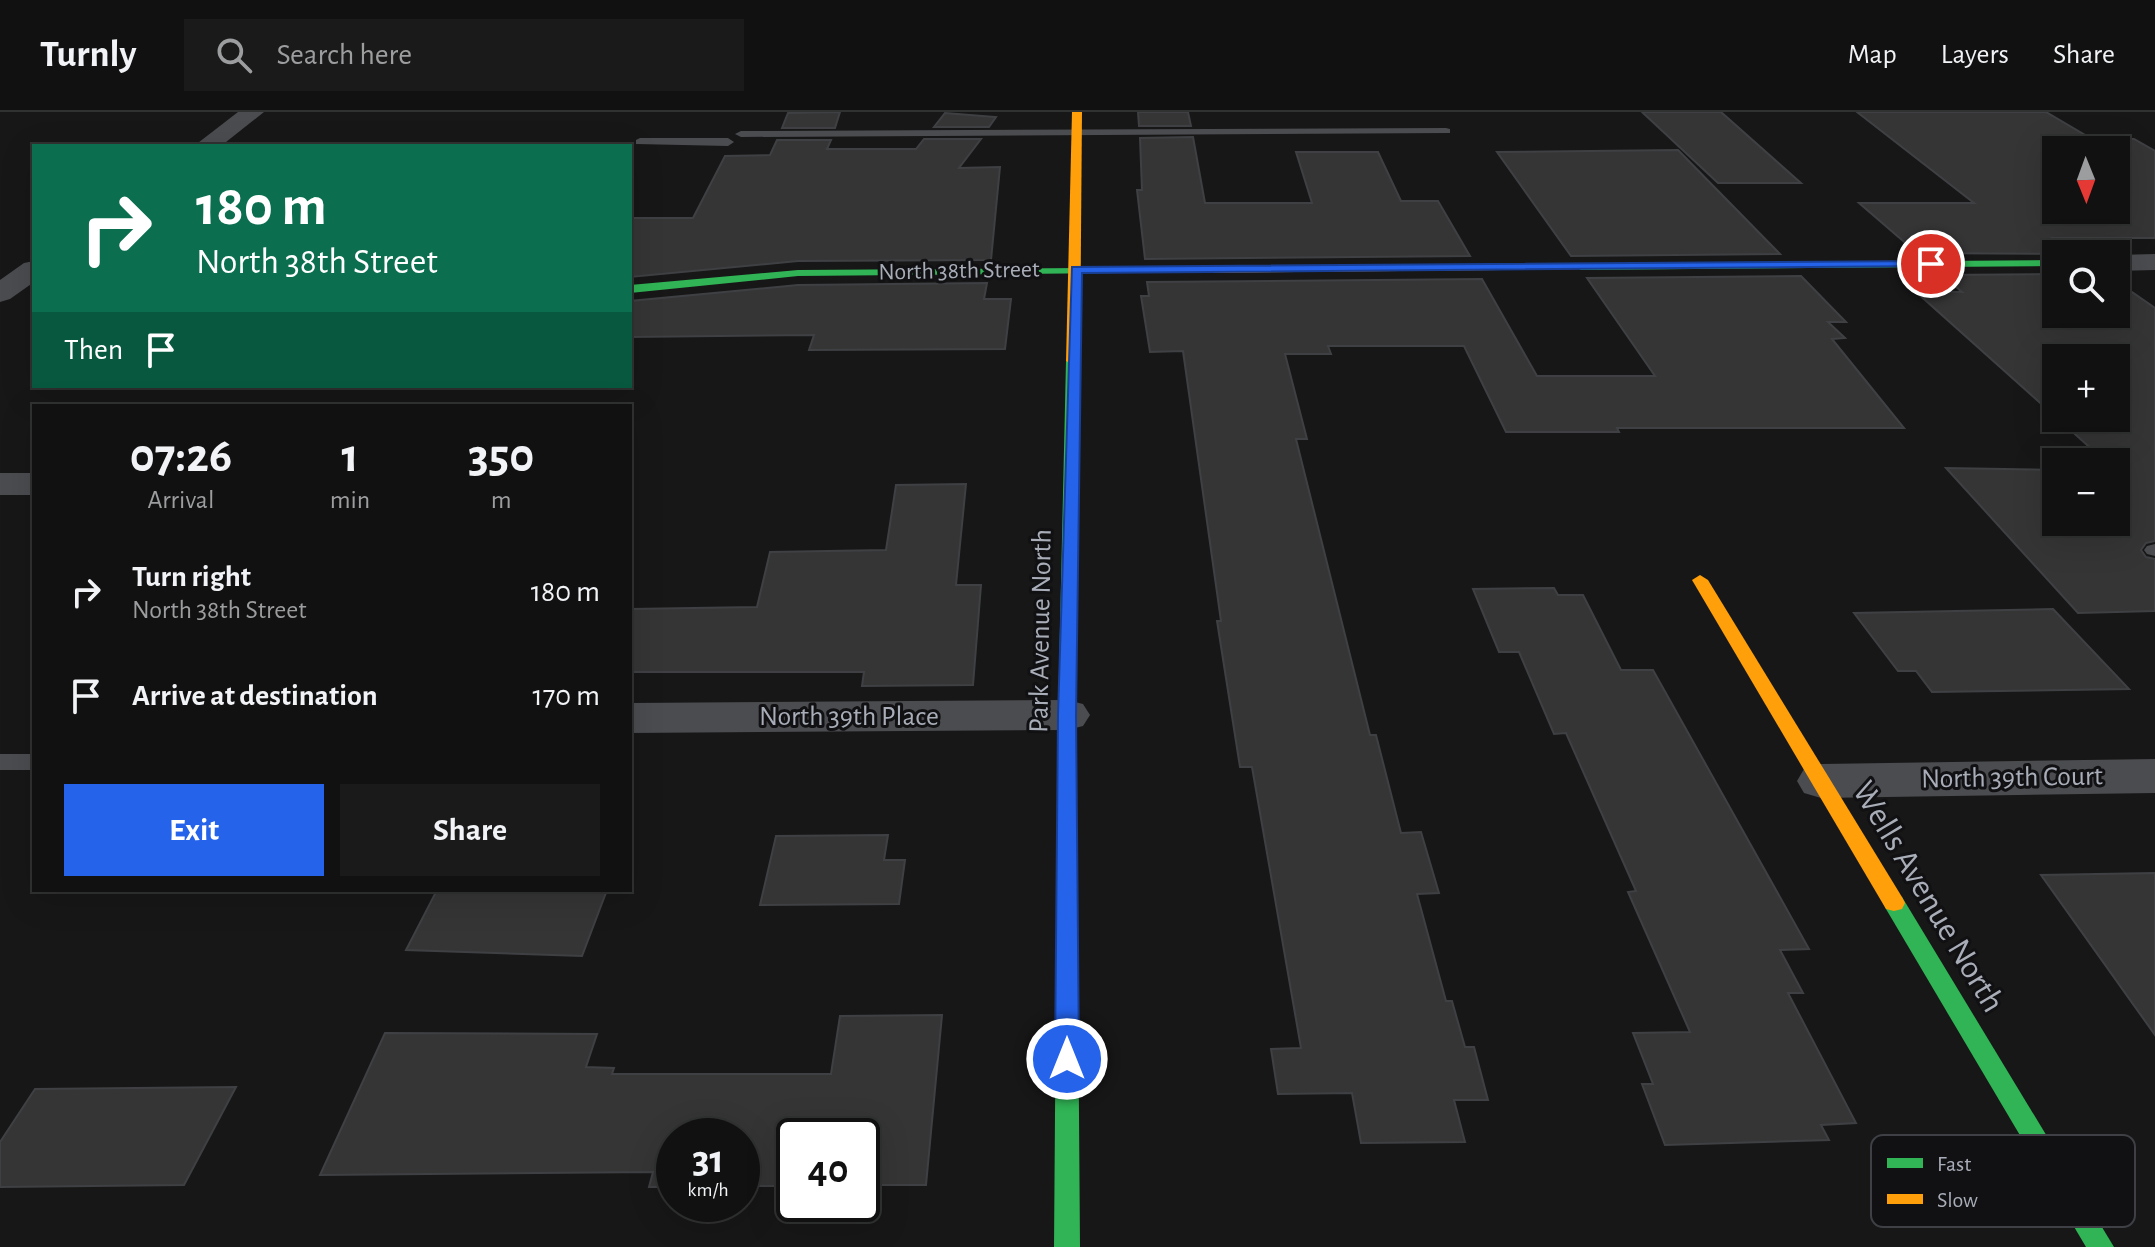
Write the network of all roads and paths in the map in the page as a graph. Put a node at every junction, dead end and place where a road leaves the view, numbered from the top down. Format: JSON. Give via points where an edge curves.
{"nodes":[{"id":1,"x":253,"y":112,"type":"edge"},
{"id":2,"x":1077,"y":112,"type":"edge"},
{"id":3,"x":1446,"y":131,"type":"dead end"},
{"id":4,"x":1076,"y":133,"type":"junction"},
{"id":5,"x":741,"y":134,"type":"dead end"},
{"id":6,"x":640,"y":142,"type":"dead end"},
{"id":7,"x":728,"y":142,"type":"dead end"},
{"id":8,"x":209,"y":144,"type":"edge"},
{"id":9,"x":2155,"y":262,"type":"edge"},
{"id":10,"x":2042,"y":263,"type":"edge"},
{"id":11,"x":2130,"y":263,"type":"edge"},
{"id":12,"x":1076,"y":270,"type":"junction"},
{"id":13,"x":31,"y":273,"type":"edge"},
{"id":14,"x":632,"y":289,"type":"edge"},
{"id":15,"x":0,"y":293,"type":"edge"},
{"id":16,"x":0,"y":484,"type":"edge"},
{"id":17,"x":32,"y":484,"type":"edge"},
{"id":18,"x":1700,"y":580,"type":"dead end"},
{"id":19,"x":1067,"y":715,"type":"junction"},
{"id":20,"x":632,"y":718,"type":"edge"},
{"id":21,"x":0,"y":762,"type":"edge"},
{"id":22,"x":32,"y":762,"type":"edge"},
{"id":23,"x":2155,"y":776,"type":"edge"},
{"id":24,"x":1821,"y":781,"type":"junction"},
{"id":25,"x":2034,"y":1135,"type":"edge"},
{"id":26,"x":2089,"y":1227,"type":"edge"},
{"id":27,"x":1067,"y":1247,"type":"edge"},
{"id":28,"x":2101,"y":1247,"type":"edge"}],
"edges":[{"from":1,"to":8,"type":"street"},
{"from":2,"to":4,"type":"street","name":"Park Avenue North"},
{"from":3,"to":4,"type":"lane"},
{"from":4,"to":5,"type":"lane"},
{"from":4,"to":12,"type":"street","name":"Park Avenue North"},
{"from":6,"to":7,"type":"lane"},
{"from":9,"to":11,"type":"street"},
{"from":10,"to":12,"type":"street","name":"North 38th Street"},
{"from":12,"to":14,"type":"street","name":"North 38th Street","via":[[798,273]]},
{"from":12,"to":19,"type":"street","name":"Park Avenue North"},
{"from":13,"to":15,"type":"street"},
{"from":16,"to":17,"type":"street"},
{"from":18,"to":24,"type":"street","name":"Wells Avenue North"},
{"from":19,"to":20,"type":"street","name":"North 39th Place"},
{"from":19,"to":27,"type":"street","name":"Park Avenue North"},
{"from":21,"to":22,"type":"lane"},
{"from":23,"to":24,"type":"street","name":"North 39th Court"},
{"from":24,"to":25,"type":"street","name":"Wells Avenue North"},
{"from":26,"to":28,"type":"street","name":"Wells Avenue North"}]}
